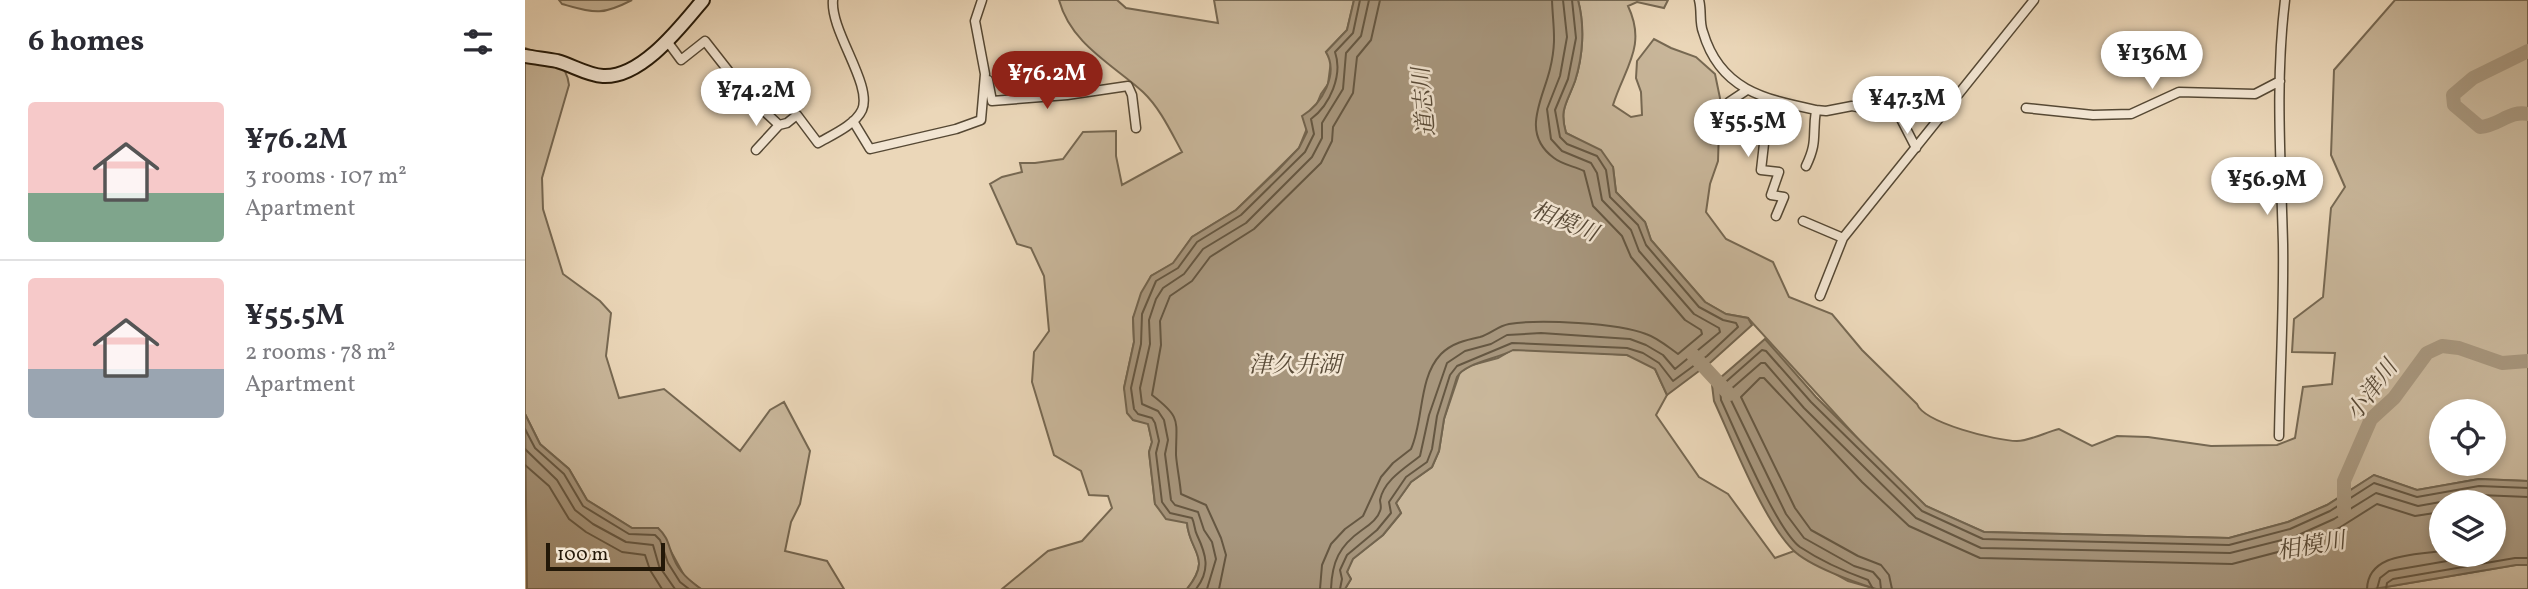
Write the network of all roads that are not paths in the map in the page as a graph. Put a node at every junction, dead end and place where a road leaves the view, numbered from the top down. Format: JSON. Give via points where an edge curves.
{"nodes":[{"id":1,"x":703,"y":0,"type":"edge"},
{"id":2,"x":833,"y":0,"type":"edge"},
{"id":3,"x":982,"y":0,"type":"edge"},
{"id":4,"x":1699,"y":0,"type":"edge"},
{"id":5,"x":2034,"y":0,"type":"edge"},
{"id":6,"x":2285,"y":0,"type":"edge"},
{"id":7,"x":667,"y":41,"type":"junction"},
{"id":8,"x":525,"y":57,"type":"edge"},
{"id":9,"x":985,"y":74,"type":"junction"},
{"id":10,"x":2280,"y":81,"type":"junction"},
{"id":11,"x":1747,"y":90,"type":"junction"},
{"id":12,"x":1769,"y":100,"type":"junction"},
{"id":13,"x":1729,"y":102,"type":"dead end"},
{"id":14,"x":1947,"y":108,"type":"junction"},
{"id":15,"x":2026,"y":108,"type":"dead end"},
{"id":16,"x":1816,"y":110,"type":"junction"},
{"id":17,"x":1899,"y":115,"type":"junction"},
{"id":18,"x":853,"y":121,"type":"junction"},
{"id":19,"x":779,"y":125,"type":"junction"},
{"id":20,"x":1136,"y":128,"type":"dead end"},
{"id":21,"x":1916,"y":148,"type":"junction"},
{"id":22,"x":756,"y":150,"type":"dead end"},
{"id":23,"x":1805,"y":166,"type":"dead end"},
{"id":24,"x":1776,"y":216,"type":"dead end"},
{"id":25,"x":1803,"y":221,"type":"dead end"},
{"id":26,"x":1843,"y":238,"type":"junction"},
{"id":27,"x":1820,"y":296,"type":"dead end"},
{"id":28,"x":2279,"y":436,"type":"dead end"}],
"edges":[{"from":1,"to":7,"type":"street"},
{"from":2,"to":18,"type":"street","via":[[832,14],[863,93],[863,109]]},
{"from":3,"to":9,"type":"street","via":[[975,21]]},
{"from":4,"to":11,"type":"street","via":[[1711,52],[1724,73]]},
{"from":5,"to":14,"type":"street"},
{"from":6,"to":10,"type":"street"},
{"from":7,"to":8,"type":"street","via":[[629,70],[605,76]]},
{"from":7,"to":19,"type":"street","via":[[681,60],[705,41],[748,96]]},
{"from":9,"to":18,"type":"street","via":[[981,120],[956,129],[870,149]]},
{"from":9,"to":20,"type":"street","via":[[992,101],[1128,86]]},
{"from":10,"to":15,"type":"street","via":[[2255,94],[2179,92],[2131,114],[2113,116]]},
{"from":10,"to":28,"type":"street"},
{"from":11,"to":12,"type":"street"},
{"from":11,"to":13,"type":"street"},
{"from":12,"to":16,"type":"street"},
{"from":12,"to":24,"type":"street","via":[[1761,170],[1780,172],[1772,195],[1784,197]]},
{"from":14,"to":17,"type":"street"},
{"from":14,"to":21,"type":"street"},
{"from":16,"to":17,"type":"street","via":[[1852,106],[1880,116]]},
{"from":16,"to":23,"type":"street","via":[[1816,141]]},
{"from":17,"to":21,"type":"street"},
{"from":18,"to":19,"type":"street","via":[[818,143],[797,115]]},
{"from":19,"to":22,"type":"street"},
{"from":21,"to":26,"type":"street"},
{"from":25,"to":26,"type":"street"},
{"from":26,"to":27,"type":"street"}]}
